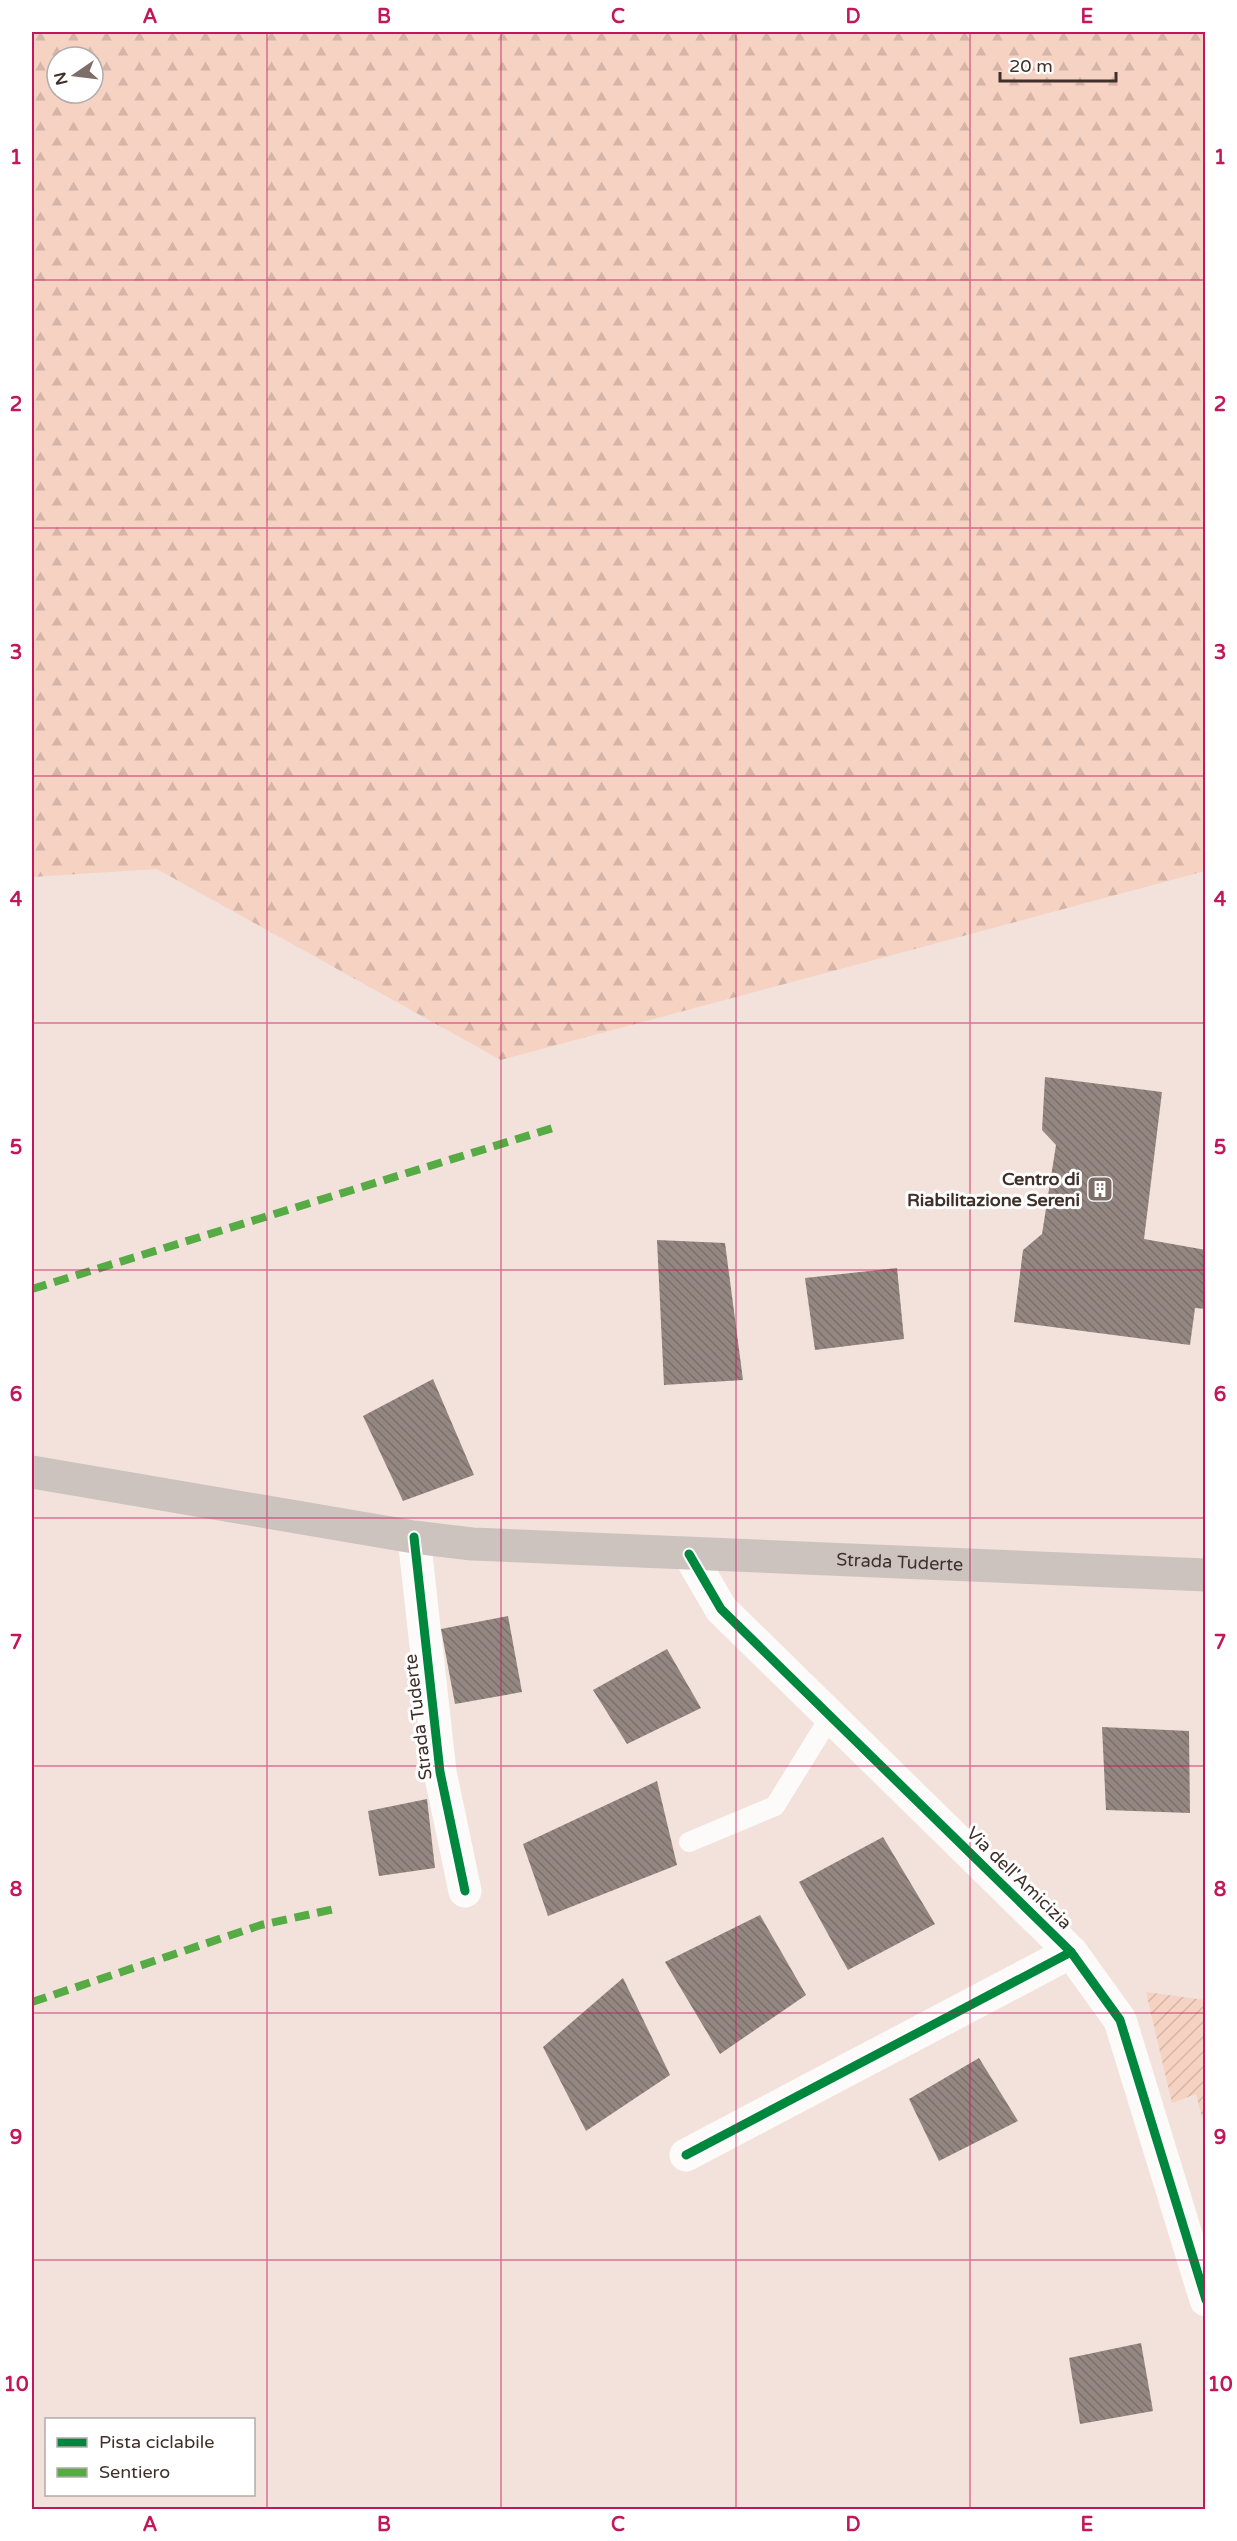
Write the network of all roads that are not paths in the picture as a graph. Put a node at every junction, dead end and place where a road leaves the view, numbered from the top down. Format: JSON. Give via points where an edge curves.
{"nodes":[{"id":1,"x":32,"y":1473,"type":"edge"},
{"id":2,"x":414,"y":1537,"type":"junction"},
{"id":3,"x":688,"y":1554,"type":"junction"},
{"id":4,"x":1206,"y":1575,"type":"edge"},
{"id":5,"x":830,"y":1717,"type":"junction"},
{"id":6,"x":689,"y":1842,"type":"dead end"},
{"id":7,"x":465,"y":1892,"type":"dead end"},
{"id":8,"x":1071,"y":1952,"type":"junction"},
{"id":9,"x":686,"y":2155,"type":"dead end"},
{"id":10,"x":1206,"y":2300,"type":"edge"}],
"edges":[{"from":1,"to":2,"type":"main road","name":"Strada Tuderte"},
{"from":2,"to":3,"type":"main road","name":"Strada Tuderte","via":[[472,1544]]},
{"from":2,"to":7,"type":"street","name":"Strada Tuderte","via":[[440,1772]]},
{"from":3,"to":4,"type":"main road","name":"Strada Tuderte"},
{"from":3,"to":5,"type":"street","name":"Via dell'Amicizia","via":[[721,1609]]},
{"from":5,"to":6,"type":"lane","via":[[775,1806]]},
{"from":5,"to":8,"type":"street","name":"Via dell'Amicizia"},
{"from":8,"to":9,"type":"street"},
{"from":8,"to":10,"type":"street","name":"Via dell'Amicizia","via":[[1120,2020]]}]}
